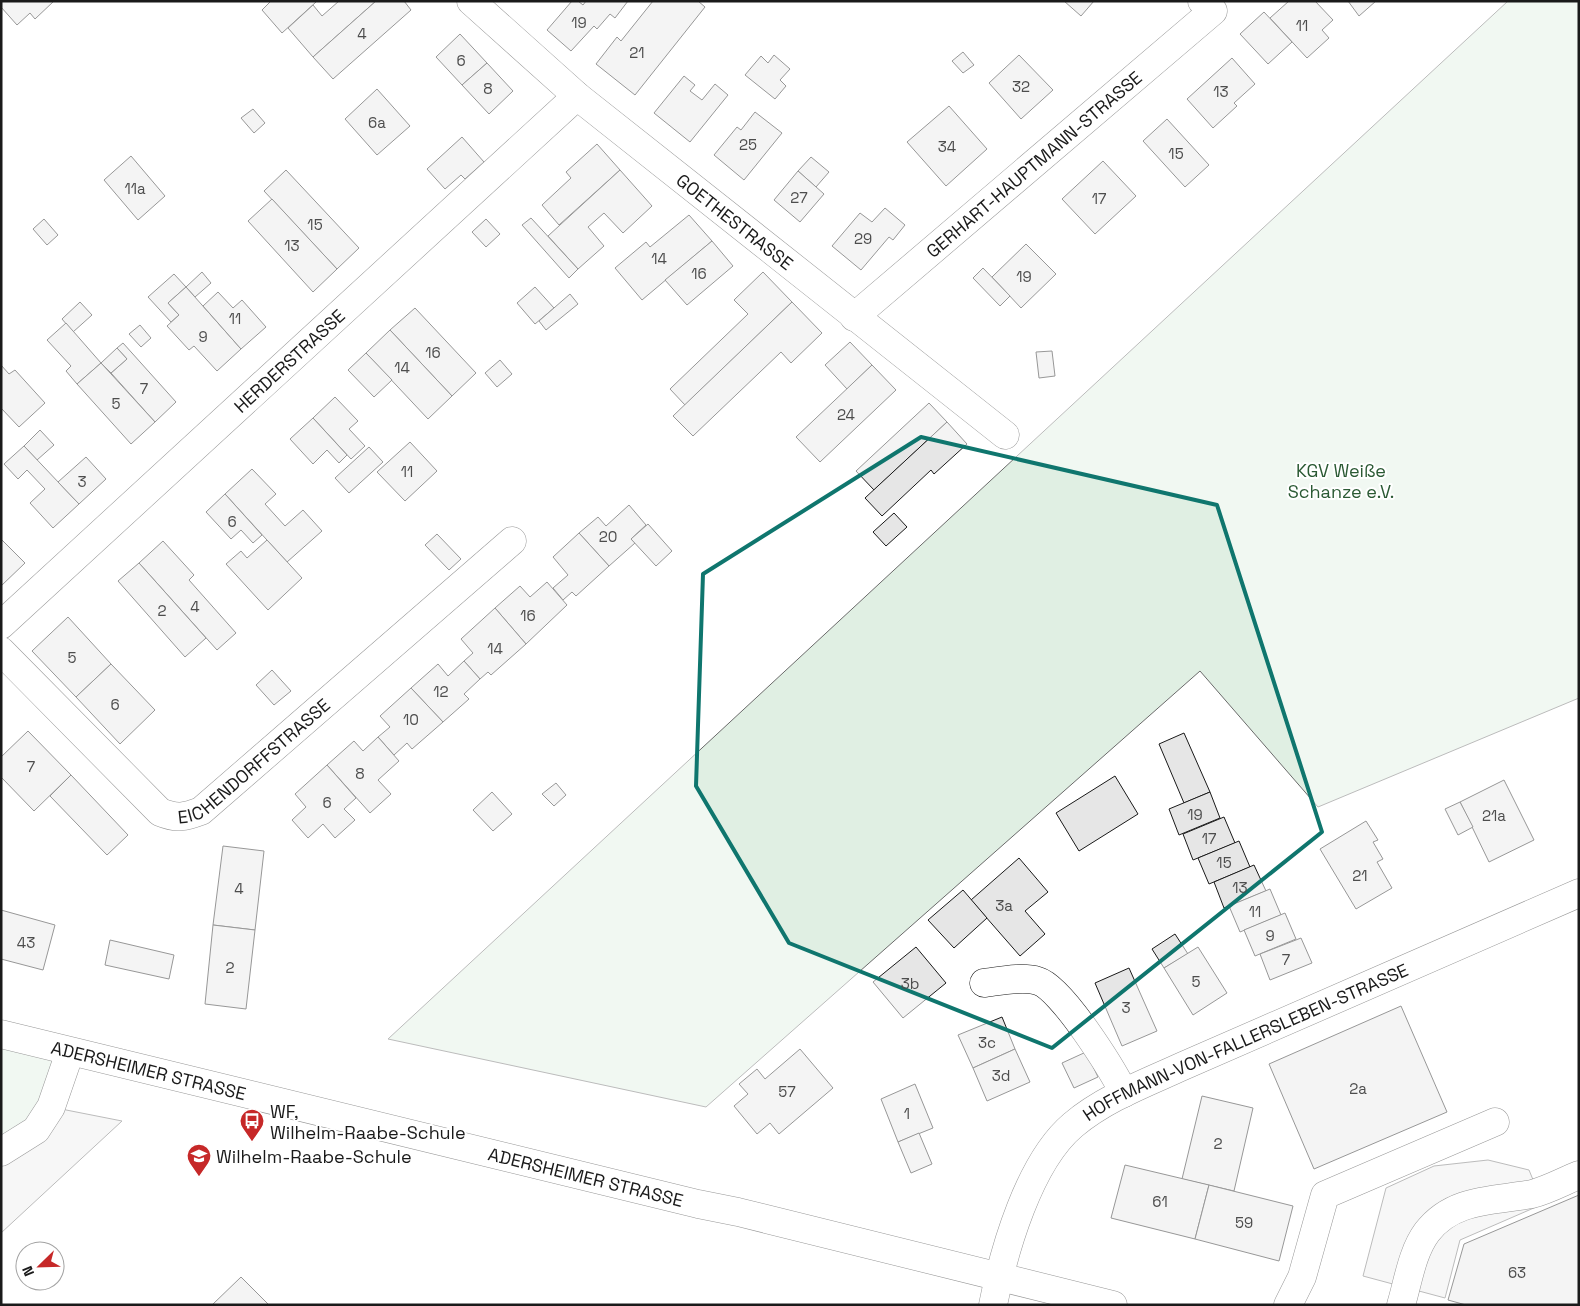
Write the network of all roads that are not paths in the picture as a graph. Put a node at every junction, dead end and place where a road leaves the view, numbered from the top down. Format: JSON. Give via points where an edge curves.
{"nodes":[{"id":1,"x":472,"y":1,"type":"edge"},
{"id":2,"x":1213,"y":5,"type":"edge"},
{"id":3,"x":577,"y":96,"type":"junction"},
{"id":4,"x":854,"y":317,"type":"junction"},
{"id":5,"x":1005,"y":435,"type":"dead end"},
{"id":6,"x":512,"y":541,"type":"dead end"},
{"id":7,"x":1,"y":624,"type":"edge"},
{"id":8,"x":1,"y":651,"type":"edge"},
{"id":9,"x":1579,"y":893,"type":"edge"},
{"id":10,"x":984,"y":983,"type":"dead end"},
{"id":11,"x":1,"y":1034,"type":"edge"},
{"id":12,"x":70,"y":1052,"type":"junction"},
{"id":13,"x":1124,"y":1093,"type":"junction"},
{"id":14,"x":1494,"y":1122,"type":"dead end"},
{"id":15,"x":1,"y":1152,"type":"edge"},
{"id":16,"x":1579,"y":1175,"type":"edge"},
{"id":17,"x":999,"y":1277,"type":"junction"},
{"id":18,"x":993,"y":1305,"type":"edge"},
{"id":19,"x":1113,"y":1305,"type":"edge"},
{"id":20,"x":1288,"y":1305,"type":"edge"},
{"id":21,"x":1401,"y":1305,"type":"edge"}],
"edges":[{"from":1,"to":3,"type":"street","name":"GOETHESTRASSE"},
{"from":2,"to":4,"type":"street","name":"GERHART-HAUPTMANN-STRASSE"},
{"from":3,"to":4,"type":"street","name":"GOETHESTRASSE"},
{"from":3,"to":7,"type":"street","name":"HERDERSTRASSE"},
{"from":4,"to":5,"type":"street","name":"GOETHESTRASSE"},
{"from":6,"to":8,"type":"street","name":"EICHENDORFFSTRASSE","via":[[201,810],[186,817],[175,818],[160,812]]},
{"from":9,"to":13,"type":"street","name":"HOFFMANN-VON-FALLERSLEBEN-STRASSE"},
{"from":10,"to":13,"type":"street","via":[[1024,980],[1038,981],[1048,987],[1062,1000]]},
{"from":11,"to":12,"type":"street","name":"ADERSHEIMER STRASSE"},
{"from":12,"to":15,"type":"street","via":[[51,1107],[36,1130]]},
{"from":12,"to":17,"type":"street","name":"ADERSHEIMER STRASSE"},
{"from":13,"to":17,"type":"street","name":"HOFFMANN-VON-FALLERSLEBEN-STRASSE","via":[[1072,1126],[1051,1150],[1026,1196]]},
{"from":14,"to":20,"type":"street","via":[[1325,1195],[1302,1277]]},
{"from":16,"to":21,"type":"street","via":[[1534,1193],[1472,1204],[1442,1216],[1426,1234],[1415,1256]]},
{"from":17,"to":18,"type":"street","name":"HOFFMANN-VON-FALLERSLEBEN-STRASSE"},
{"from":17,"to":19,"type":"street","name":"ADERSHEIMER STRASSE"}]}
